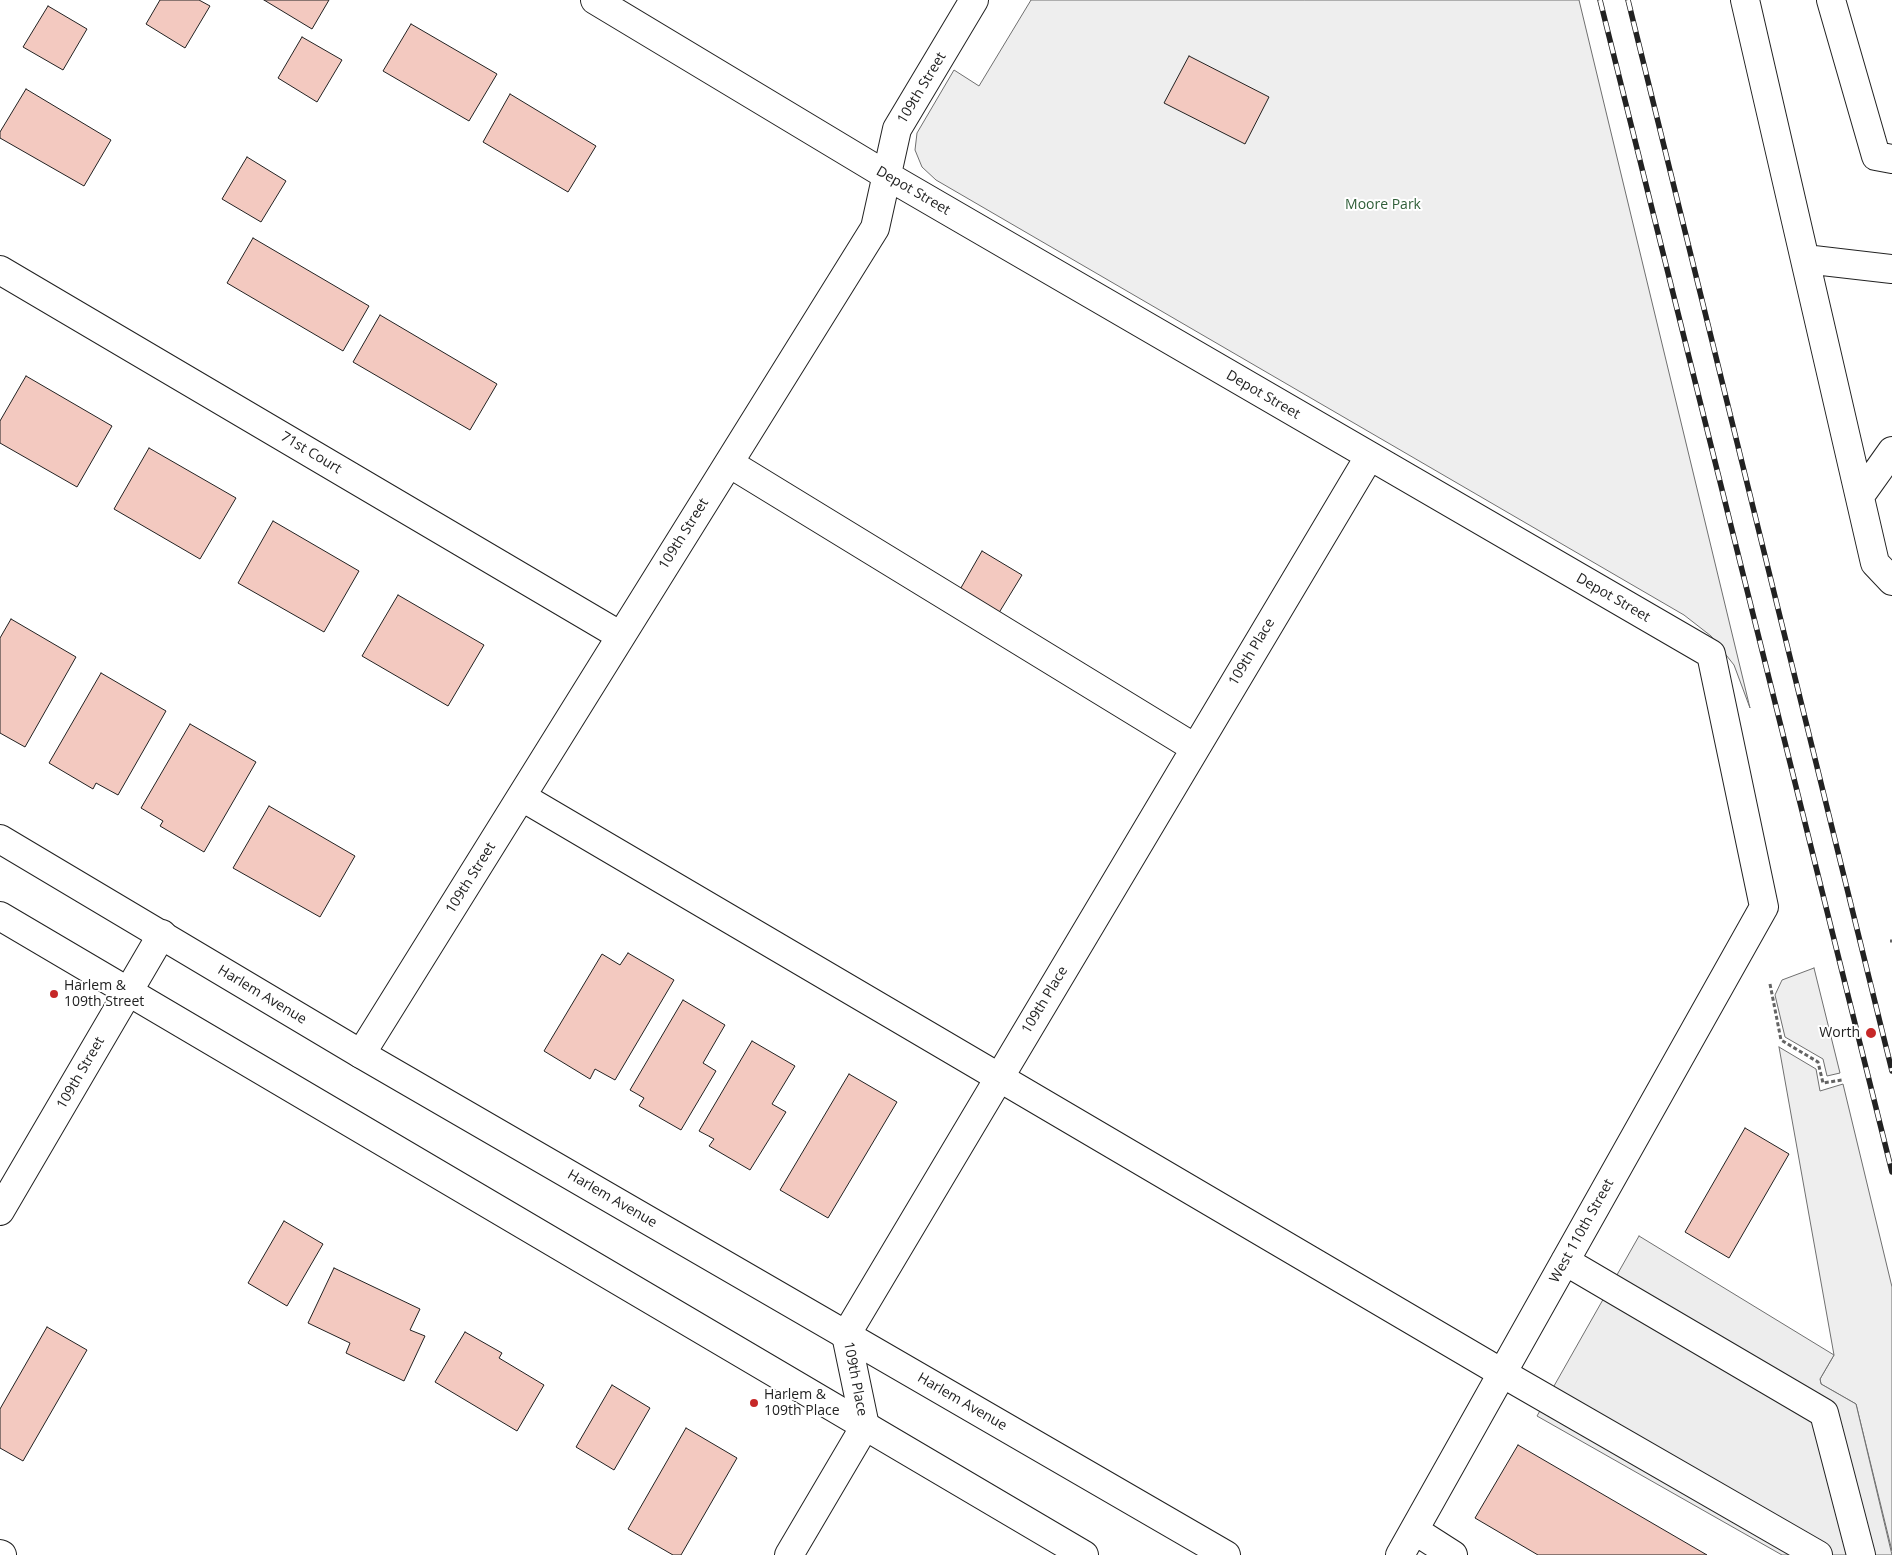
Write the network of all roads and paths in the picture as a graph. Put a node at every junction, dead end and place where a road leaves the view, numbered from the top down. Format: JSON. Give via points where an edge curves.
{"nodes":[{"id":1,"x":595,"y":0,"type":"edge"},
{"id":2,"x":974,"y":0,"type":"edge"},
{"id":3,"x":1745,"y":0,"type":"edge"},
{"id":4,"x":1831,"y":0,"type":"edge"},
{"id":5,"x":1892,"y":159,"type":"edge"},
{"id":6,"x":886,"y":175,"type":"junction"},
{"id":7,"x":1805,"y":259,"type":"junction"},
{"id":8,"x":1892,"y":269,"type":"edge"},
{"id":9,"x":0,"y":270,"type":"edge"},
{"id":10,"x":1892,"y":451,"type":"edge"},
{"id":11,"x":1369,"y":457,"type":"junction"},
{"id":12,"x":729,"y":463,"type":"junction"},
{"id":13,"x":1860,"y":496,"type":"junction"},
{"id":14,"x":1892,"y":581,"type":"edge"},
{"id":15,"x":621,"y":636,"type":"junction"},
{"id":16,"x":1195,"y":748,"type":"junction"},
{"id":17,"x":522,"y":797,"type":"junction"},
{"id":18,"x":0,"y":839,"type":"edge"},
{"id":19,"x":1764,"y":907,"type":"joint"},
{"id":20,"x":0,"y":916,"type":"edge"},
{"id":21,"x":162,"y":934,"type":"junction"},
{"id":22,"x":1770,"y":984,"type":"dead end"},
{"id":23,"x":128,"y":991,"type":"junction"},
{"id":24,"x":361,"y":1054,"type":"junction"},
{"id":25,"x":998,"y":1077,"type":"junction"},
{"id":26,"x":1842,"y":1080,"type":"dead end"},
{"id":27,"x":0,"y":1211,"type":"edge"},
{"id":28,"x":1565,"y":1261,"type":"junction"},
{"id":29,"x":846,"y":1335,"type":"junction"},
{"id":30,"x":1502,"y":1373,"type":"junction"},
{"id":31,"x":865,"y":1426,"type":"junction"},
{"id":32,"x":1414,"y":1530,"type":"junction"},
{"id":33,"x":789,"y":1555,"type":"edge"},
{"id":34,"x":1084,"y":1555,"type":"edge"},
{"id":35,"x":1226,"y":1555,"type":"edge"},
{"id":36,"x":1400,"y":1555,"type":"edge"},
{"id":37,"x":1453,"y":1555,"type":"edge"},
{"id":38,"x":1818,"y":1555,"type":"edge"},
{"id":39,"x":1860,"y":1555,"type":"edge"}],
"edges":[{"from":1,"to":6,"type":"street","name":"Depot Street"},
{"from":2,"to":6,"type":"street","name":"109th Street","via":[[897,129]]},
{"from":3,"to":7,"type":"street"},
{"from":4,"to":5,"type":"street","via":[[1876,156]]},
{"from":6,"to":11,"type":"street","name":"Depot Street"},
{"from":6,"to":12,"type":"street","name":"109th Street","via":[[874,228]]},
{"from":7,"to":8,"type":"street"},
{"from":7,"to":13,"type":"street"},
{"from":9,"to":15,"type":"street","name":"71st Court"},
{"from":10,"to":13,"type":"street"},
{"from":11,"to":16,"type":"street","name":"109th Place"},
{"from":11,"to":19,"type":"street","name":"Depot Street","via":[[1711,654]]},
{"from":12,"to":15,"type":"street","name":"109th Street"},
{"from":12,"to":16,"type":"street"},
{"from":13,"to":14,"type":"street","via":[[1875,563]]},
{"from":15,"to":17,"type":"street","name":"109th Street"},
{"from":16,"to":25,"type":"street","name":"109th Place"},
{"from":17,"to":24,"type":"street","name":"109th Street"},
{"from":17,"to":25,"type":"street"},
{"from":18,"to":21,"type":"street","name":"Harlem Avenue"},
{"from":19,"to":28,"type":"street","name":"West 110th Street"},
{"from":20,"to":23,"type":"street"},
{"from":21,"to":23,"type":"street","name":"109th Street"},
{"from":21,"to":24,"type":"street","name":"Harlem Avenue"},
{"from":22,"to":26,"type":"path","via":[[1781,1040],[1818,1062],[1822,1082]]},
{"from":23,"to":27,"type":"street","name":"109th Street"},
{"from":23,"to":31,"type":"street"},
{"from":24,"to":29,"type":"street","name":"Harlem Avenue"},
{"from":25,"to":29,"type":"street","name":"109th Place"},
{"from":25,"to":30,"type":"street"},
{"from":28,"to":30,"type":"street","name":"West 110th Street"},
{"from":28,"to":39,"type":"street","via":[[1824,1413]]},
{"from":29,"to":31,"type":"street","name":"109th Place"},
{"from":29,"to":35,"type":"street","name":"Harlem Avenue"},
{"from":30,"to":32,"type":"street","name":"West 110th Street"},
{"from":30,"to":38,"type":"street"},
{"from":31,"to":33,"type":"street","name":"109th Place"},
{"from":31,"to":34,"type":"street"},
{"from":32,"to":36,"type":"street","name":"West 110th Street"},
{"from":32,"to":37,"type":"street"}]}
